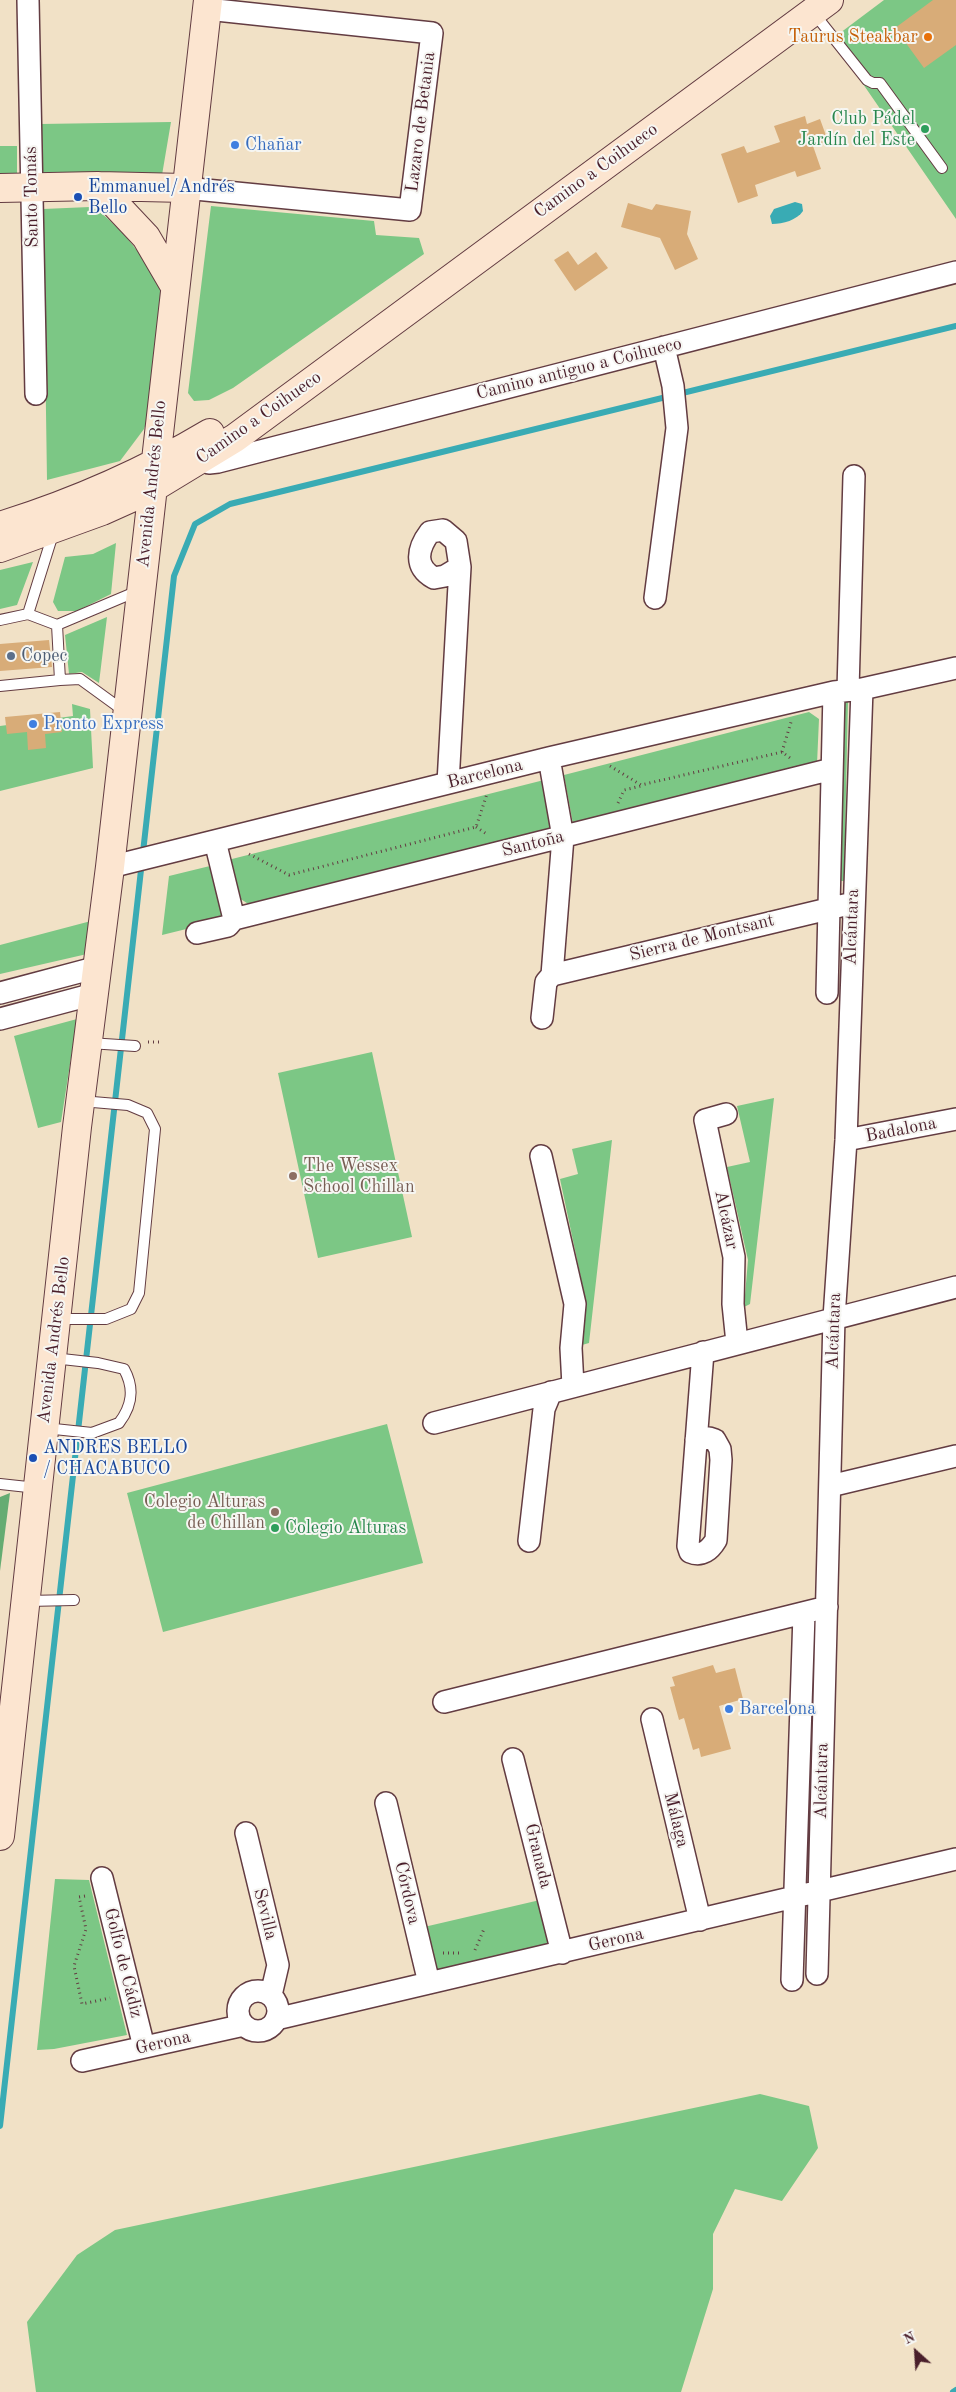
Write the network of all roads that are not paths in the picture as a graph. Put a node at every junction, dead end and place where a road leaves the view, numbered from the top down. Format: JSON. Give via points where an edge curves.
{"nodes":[{"id":1,"x":28,"y":0,"type":"edge"},
{"id":2,"x":207,"y":4,"type":"edge"},
{"id":3,"x":821,"y":6,"type":"edge"},
{"id":4,"x":942,"y":168,"type":"dead end"},
{"id":5,"x":98,"y":186,"type":"junction"},
{"id":6,"x":32,"y":187,"type":"junction"},
{"id":7,"x":0,"y":188,"type":"edge"},
{"id":8,"x":185,"y":188,"type":"junction"},
{"id":9,"x":956,"y":272,"type":"edge"},
{"id":10,"x":174,"y":285,"type":"junction"},
{"id":11,"x":664,"y":347,"type":"junction"},
{"id":12,"x":36,"y":394,"type":"dead end"},
{"id":13,"x":159,"y":423,"type":"junction"},
{"id":14,"x":200,"y":450,"type":"junction"},
{"id":15,"x":854,"y":476,"type":"dead end"},
{"id":16,"x":153,"y":478,"type":"junction"},
{"id":17,"x":114,"y":485,"type":"junction"},
{"id":18,"x":95,"y":514,"type":"junction"},
{"id":19,"x":0,"y":526,"type":"edge"},
{"id":20,"x":148,"y":528,"type":"junction"},
{"id":21,"x":54,"y":529,"type":"junction"},
{"id":22,"x":0,"y":548,"type":"edge"},
{"id":23,"x":460,"y":567,"type":"dead end"},
{"id":24,"x":140,"y":590,"type":"junction"},
{"id":25,"x":655,"y":598,"type":"dead end"},
{"id":26,"x":28,"y":614,"type":"junction"},
{"id":27,"x":0,"y":620,"type":"edge"},
{"id":28,"x":57,"y":625,"type":"junction"},
{"id":29,"x":956,"y":668,"type":"edge"},
{"id":30,"x":60,"y":680,"type":"junction"},
{"id":31,"x":0,"y":686,"type":"edge"},
{"id":32,"x":848,"y":690,"type":"junction"},
{"id":33,"x":127,"y":714,"type":"junction"},
{"id":34,"x":549,"y":758,"type":"junction"},
{"id":35,"x":832,"y":769,"type":"junction"},
{"id":36,"x":448,"y":783,"type":"junction"},
{"id":37,"x":563,"y":836,"type":"junction"},
{"id":38,"x":215,"y":841,"type":"junction"},
{"id":39,"x":122,"y":864,"type":"junction"},
{"id":40,"x":853,"y":903,"type":"junction"},
{"id":41,"x":828,"y":908,"type":"junction"},
{"id":42,"x":234,"y":919,"type":"junction"},
{"id":43,"x":197,"y":933,"type":"dead end"},
{"id":44,"x":98,"y":967,"type":"junction"},
{"id":45,"x":552,"y":975,"type":"junction"},
{"id":46,"x":0,"y":993,"type":"edge"},
{"id":47,"x":827,"y":993,"type":"dead end"},
{"id":48,"x":94,"y":994,"type":"junction"},
{"id":49,"x":542,"y":1018,"type":"dead end"},
{"id":50,"x":0,"y":1019,"type":"edge"},
{"id":51,"x":88,"y":1043,"type":"junction"},
{"id":52,"x":136,"y":1046,"type":"dead end"},
{"id":53,"x":81,"y":1101,"type":"junction"},
{"id":54,"x":726,"y":1114,"type":"dead end"},
{"id":55,"x":956,"y":1119,"type":"edge"},
{"id":56,"x":846,"y":1140,"type":"junction"},
{"id":57,"x":541,"y":1156,"type":"dead end"},
{"id":58,"x":956,"y":1287,"type":"edge"},
{"id":59,"x":834,"y":1318,"type":"junction"},
{"id":60,"x":68,"y":1320,"type":"junction"},
{"id":61,"x":737,"y":1343,"type":"junction"},
{"id":62,"x":703,"y":1352,"type":"junction"},
{"id":63,"x":65,"y":1360,"type":"junction"},
{"id":64,"x":574,"y":1386,"type":"junction"},
{"id":65,"x":551,"y":1392,"type":"junction"},
{"id":66,"x":434,"y":1423,"type":"dead end"},
{"id":67,"x":54,"y":1429,"type":"junction"},
{"id":68,"x":696,"y":1440,"type":"dead end"},
{"id":69,"x":956,"y":1456,"type":"edge"},
{"id":70,"x":0,"y":1484,"type":"edge"},
{"id":71,"x":830,"y":1486,"type":"junction"},
{"id":72,"x":38,"y":1488,"type":"junction"},
{"id":73,"x":529,"y":1541,"type":"dead end"},
{"id":74,"x":74,"y":1600,"type":"dead end"},
{"id":75,"x":26,"y":1601,"type":"junction"},
{"id":76,"x":827,"y":1607,"type":"junction"},
{"id":77,"x":804,"y":1614,"type":"junction"},
{"id":78,"x":444,"y":1702,"type":"dead end"},
{"id":79,"x":652,"y":1719,"type":"dead end"},
{"id":80,"x":514,"y":1759,"type":"dead end"},
{"id":81,"x":386,"y":1803,"type":"dead end"},
{"id":82,"x":246,"y":1833,"type":"dead end"},
{"id":83,"x":0,"y":1836,"type":"edge"},
{"id":84,"x":956,"y":1859,"type":"edge"},
{"id":85,"x":103,"y":1885,"type":"road end"},
{"id":86,"x":820,"y":1893,"type":"junction"},
{"id":87,"x":794,"y":1899,"type":"junction"},
{"id":88,"x":700,"y":1920,"type":"junction"},
{"id":89,"x":562,"y":1953,"type":"junction"},
{"id":90,"x":818,"y":1974,"type":"dead end"},
{"id":91,"x":792,"y":1980,"type":"dead end"},
{"id":92,"x":428,"y":1984,"type":"junction"},
{"id":93,"x":270,"y":1995,"type":"junction"},
{"id":94,"x":276,"y":2019,"type":"junction"},
{"id":95,"x":244,"y":2025,"type":"junction"},
{"id":96,"x":144,"y":2047,"type":"junction"},
{"id":97,"x":82,"y":2061,"type":"dead end"}],
"edges":[{"from":1,"to":6,"type":"street","name":"Santo Tomás"},
{"from":2,"to":8,"type":"main road","name":"Avenida Andrés Bello"},
{"from":2,"to":8,"type":"street","name":"Lazaro de Betania","via":[[432,33],[410,210]]},
{"from":3,"to":4,"type":"lane","via":[[867,80],[873,84],[880,82]]},
{"from":3,"to":14,"type":"main road","name":"Camino a Coihueco","via":[[292,397]]},
{"from":5,"to":6,"type":"main road"},
{"from":5,"to":8,"type":"main road"},
{"from":5,"to":10,"type":"main road","via":[[146,237]]},
{"from":6,"to":7,"type":"main road"},
{"from":6,"to":12,"type":"street","name":"Santo Tomás"},
{"from":8,"to":10,"type":"main road","name":"Avenida Andrés Bello"},
{"from":9,"to":11,"type":"street","name":"Camino antiguo a Coihueco"},
{"from":10,"to":13,"type":"main road","name":"Avenida Andrés Bello"},
{"from":11,"to":14,"type":"street","name":"Camino antiguo a Coihueco","via":[[214,463]]},
{"from":11,"to":25,"type":"street","via":[[673,386],[677,428]]},
{"from":13,"to":14,"type":"main road"},
{"from":13,"to":16,"type":"main road","name":"Avenida Andrés Bello"},
{"from":13,"to":17,"type":"main road"},
{"from":14,"to":16,"type":"main road","name":"Camino a Coihueco"},
{"from":15,"to":32,"type":"street","name":"Alcántara"},
{"from":16,"to":17,"type":"main road"},
{"from":16,"to":18,"type":"main road"},
{"from":16,"to":20,"type":"main road","name":"Avenida Andrés Bello"},
{"from":17,"to":19,"type":"main road"},
{"from":18,"to":20,"type":"main road","via":[[137,505],[142,509]]},
{"from":18,"to":21,"type":"main road"},
{"from":20,"to":24,"type":"main road","name":"Avenida Andrés Bello"},
{"from":21,"to":22,"type":"main road"},
{"from":21,"to":26,"type":"lane"},
{"from":23,"to":36,"type":"street"},
{"from":24,"to":28,"type":"lane"},
{"from":24,"to":33,"type":"main road","name":"Avenida Andrés Bello"},
{"from":26,"to":27,"type":"lane"},
{"from":26,"to":28,"type":"lane"},
{"from":28,"to":30,"type":"lane"},
{"from":29,"to":32,"type":"street","name":"Barcelona"},
{"from":30,"to":31,"type":"lane"},
{"from":30,"to":33,"type":"lane","via":[[80,679]]},
{"from":32,"to":34,"type":"street","name":"Barcelona"},
{"from":32,"to":35,"type":"street","name":"Alcántara"},
{"from":32,"to":40,"type":"street","name":"Alcántara"},
{"from":33,"to":39,"type":"main road","name":"Avenida Andrés Bello"},
{"from":34,"to":36,"type":"street","name":"Barcelona"},
{"from":34,"to":37,"type":"street"},
{"from":35,"to":37,"type":"street","name":"Santoña"},
{"from":35,"to":41,"type":"street","name":"Alcántara"},
{"from":36,"to":38,"type":"street","name":"Barcelona"},
{"from":37,"to":42,"type":"street","name":"Santoña"},
{"from":37,"to":45,"type":"street"},
{"from":38,"to":39,"type":"street","name":"Barcelona"},
{"from":38,"to":42,"type":"street"},
{"from":39,"to":44,"type":"main road","name":"Avenida Andrés Bello"},
{"from":40,"to":41,"type":"street","name":"Sierra de Montsant"},
{"from":40,"to":56,"type":"street","name":"Alcántara"},
{"from":41,"to":45,"type":"street","name":"Sierra de Montsant"},
{"from":41,"to":47,"type":"street","name":"Alcántara"},
{"from":42,"to":43,"type":"street","name":"Santoña","via":[[228,926]]},
{"from":44,"to":46,"type":"street"},
{"from":44,"to":48,"type":"main road","name":"Avenida Andrés Bello"},
{"from":45,"to":49,"type":"street","via":[[546,982]]},
{"from":48,"to":50,"type":"street"},
{"from":48,"to":51,"type":"main road","name":"Avenida Andrés Bello"},
{"from":51,"to":52,"type":"lane"},
{"from":51,"to":53,"type":"main road","name":"Avenida Andrés Bello"},
{"from":53,"to":60,"type":"main road","name":"Avenida Andrés Bello"},
{"from":53,"to":60,"type":"lane","via":[[128,1105],[147,1113],[155,1129],[138,1298],[131,1309],[106,1319]]},
{"from":54,"to":61,"type":"street","name":"Alcázar","via":[[705,1120],[734,1257]]},
{"from":55,"to":56,"type":"street","name":"Badalona"},
{"from":56,"to":59,"type":"street","name":"Alcántara"},
{"from":57,"to":64,"type":"street","via":[[575,1304],[571,1348]]},
{"from":58,"to":59,"type":"street"},
{"from":59,"to":61,"type":"street"},
{"from":59,"to":71,"type":"street","name":"Alcántara"},
{"from":60,"to":63,"type":"main road","name":"Avenida Andrés Bello"},
{"from":61,"to":62,"type":"street"},
{"from":62,"to":64,"type":"street"},
{"from":62,"to":68,"type":"street"},
{"from":63,"to":67,"type":"main road","name":"Avenida Andrés Bello"},
{"from":63,"to":67,"type":"lane","via":[[124,1369],[131,1385],[130,1405],[119,1423],[92,1433]]},
{"from":64,"to":65,"type":"street"},
{"from":65,"to":66,"type":"street"},
{"from":65,"to":73,"type":"street","via":[[544,1409]]},
{"from":67,"to":72,"type":"main road","name":"Avenida Andrés Bello"},
{"from":69,"to":71,"type":"street"},
{"from":70,"to":72,"type":"lane"},
{"from":71,"to":76,"type":"street","name":"Alcántara"},
{"from":72,"to":75,"type":"main road","name":"Avenida Andrés Bello"},
{"from":74,"to":75,"type":"lane"},
{"from":75,"to":83,"type":"main road","name":"Avenida Andrés Bello"},
{"from":76,"to":77,"type":"street"},
{"from":76,"to":86,"type":"street","name":"Alcántara"},
{"from":77,"to":78,"type":"street"},
{"from":77,"to":87,"type":"street","name":"Alcántara"},
{"from":79,"to":88,"type":"street","name":"Málaga"},
{"from":80,"to":89,"type":"street","name":"Granada"},
{"from":81,"to":92,"type":"street","name":"Córdova"},
{"from":82,"to":93,"type":"street","name":"Sevilla","via":[[278,1965]]},
{"from":84,"to":86,"type":"street","name":"Gerona"},
{"from":85,"to":96,"type":"street","name":"Golfo de Cádiz"},
{"from":86,"to":87,"type":"street","name":"Gerona"},
{"from":86,"to":90,"type":"street","name":"Alcántara"},
{"from":87,"to":88,"type":"street","name":"Gerona"},
{"from":87,"to":91,"type":"street","name":"Alcántara"},
{"from":88,"to":89,"type":"street","name":"Gerona"},
{"from":89,"to":92,"type":"street","name":"Gerona"},
{"from":92,"to":94,"type":"street","name":"Gerona"},
{"from":93,"to":94,"type":"street","via":[[277,2003]]},
{"from":93,"to":95,"type":"street","via":[[258,1991],[245,1995],[238,2006]]},
{"from":94,"to":95,"type":"street","name":"Gerona","via":[[262,2030]]},
{"from":95,"to":96,"type":"street","name":"Gerona"},
{"from":96,"to":97,"type":"street","name":"Gerona"}]}
